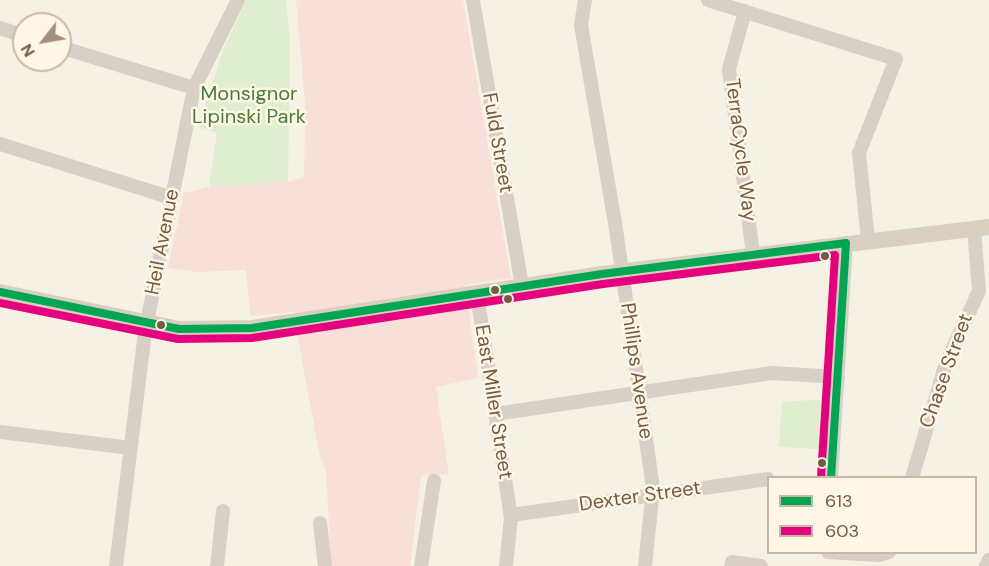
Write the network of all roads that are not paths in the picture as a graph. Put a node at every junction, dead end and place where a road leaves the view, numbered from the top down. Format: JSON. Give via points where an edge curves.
{"nodes":[{"id":1,"x":238,"y":0,"type":"edge"},
{"id":2,"x":473,"y":0,"type":"edge"},
{"id":3,"x":585,"y":0,"type":"edge"},
{"id":4,"x":708,"y":0,"type":"edge"},
{"id":5,"x":746,"y":11,"type":"junction"},
{"id":6,"x":72,"y":51,"type":"edge"},
{"id":7,"x":194,"y":88,"type":"junction"},
{"id":8,"x":0,"y":144,"type":"edge"},
{"id":9,"x":172,"y":198,"type":"junction"},
{"id":10,"x":982,"y":228,"type":"edge"},
{"id":11,"x":868,"y":240,"type":"junction"},
{"id":12,"x":846,"y":243,"type":"junction"},
{"id":13,"x":753,"y":254,"type":"junction"},
{"id":14,"x":622,"y":271,"type":"junction"},
{"id":15,"x":522,"y":286,"type":"junction"},
{"id":16,"x":0,"y":292,"type":"edge"},
{"id":17,"x":477,"y":294,"type":"junction"},
{"id":18,"x":147,"y":322,"type":"junction"},
{"id":19,"x":838,"y":377,"type":"junction"},
{"id":20,"x":638,"y":393,"type":"junction"},
{"id":21,"x":495,"y":414,"type":"junction"},
{"id":22,"x":0,"y":432,"type":"edge"},
{"id":23,"x":131,"y":448,"type":"junction"},
{"id":24,"x":831,"y":476,"type":"edge"},
{"id":25,"x":912,"y":476,"type":"edge"},
{"id":26,"x":767,"y":479,"type":"edge"},
{"id":27,"x":434,"y":481,"type":"dead end"},
{"id":28,"x":653,"y":494,"type":"junction"},
{"id":29,"x":223,"y":511,"type":"dead end"},
{"id":30,"x":510,"y":513,"type":"junction"},
{"id":31,"x":320,"y":523,"type":"dead end"},
{"id":32,"x":862,"y":554,"type":"edge"},
{"id":33,"x":882,"y":554,"type":"edge"},
{"id":34,"x":989,"y":560,"type":"edge"},
{"id":35,"x":732,"y":564,"type":"edge"},
{"id":36,"x":116,"y":566,"type":"edge"},
{"id":37,"x":217,"y":566,"type":"edge"},
{"id":38,"x":325,"y":566,"type":"edge"},
{"id":39,"x":421,"y":566,"type":"edge"},
{"id":40,"x":506,"y":566,"type":"edge"},
{"id":41,"x":645,"y":566,"type":"edge"},
{"id":42,"x":761,"y":566,"type":"edge"},
{"id":43,"x":986,"y":566,"type":"edge"}],
"edges":[{"from":1,"to":7,"type":"street","name":"Heil Avenue"},
{"from":2,"to":15,"type":"street","name":"Fuld Street"},
{"from":3,"to":14,"type":"street","name":"Phillips Avenue","via":[[581,25]]},
{"from":4,"to":5,"type":"street"},
{"from":5,"to":11,"type":"street","via":[[896,59],[859,153]]},
{"from":5,"to":13,"type":"street","name":"TerraCycle Way","via":[[729,69]]},
{"from":6,"to":7,"type":"street"},
{"from":7,"to":9,"type":"street","name":"Heil Avenue"},
{"from":8,"to":9,"type":"street"},
{"from":9,"to":18,"type":"street","name":"Heil Avenue"},
{"from":10,"to":11,"type":"main road"},
{"from":10,"to":25,"type":"street","name":"Chase Street","via":[[979,291],[946,363]]},
{"from":11,"to":12,"type":"main road"},
{"from":12,"to":13,"type":"main road"},
{"from":12,"to":19,"type":"street"},
{"from":13,"to":14,"type":"main road"},
{"from":14,"to":15,"type":"main road"},
{"from":14,"to":20,"type":"street","name":"Phillips Avenue"},
{"from":15,"to":17,"type":"main road"},
{"from":16,"to":18,"type":"main road"},
{"from":17,"to":18,"type":"main road","via":[[259,328],[179,329]]},
{"from":17,"to":21,"type":"street","name":"East Miller Street"},
{"from":18,"to":23,"type":"street","name":"Heil Avenue"},
{"from":19,"to":20,"type":"street","via":[[772,373]]},
{"from":19,"to":24,"type":"street"},
{"from":20,"to":21,"type":"street"},
{"from":20,"to":28,"type":"street","name":"Phillips Avenue"},
{"from":21,"to":30,"type":"street","name":"East Miller Street"},
{"from":22,"to":23,"type":"street"},
{"from":23,"to":36,"type":"street","name":"Heil Avenue"},
{"from":26,"to":28,"type":"street","name":"Dexter Street"},
{"from":27,"to":39,"type":"street"},
{"from":28,"to":30,"type":"street","name":"Dexter Street"},
{"from":28,"to":41,"type":"street","name":"Phillips Avenue"},
{"from":29,"to":37,"type":"street"},
{"from":30,"to":40,"type":"street","name":"East Miller Street"},
{"from":31,"to":38,"type":"street"},
{"from":32,"to":33,"type":"street"},
{"from":34,"to":43,"type":"street"},
{"from":35,"to":42,"type":"street"}]}
